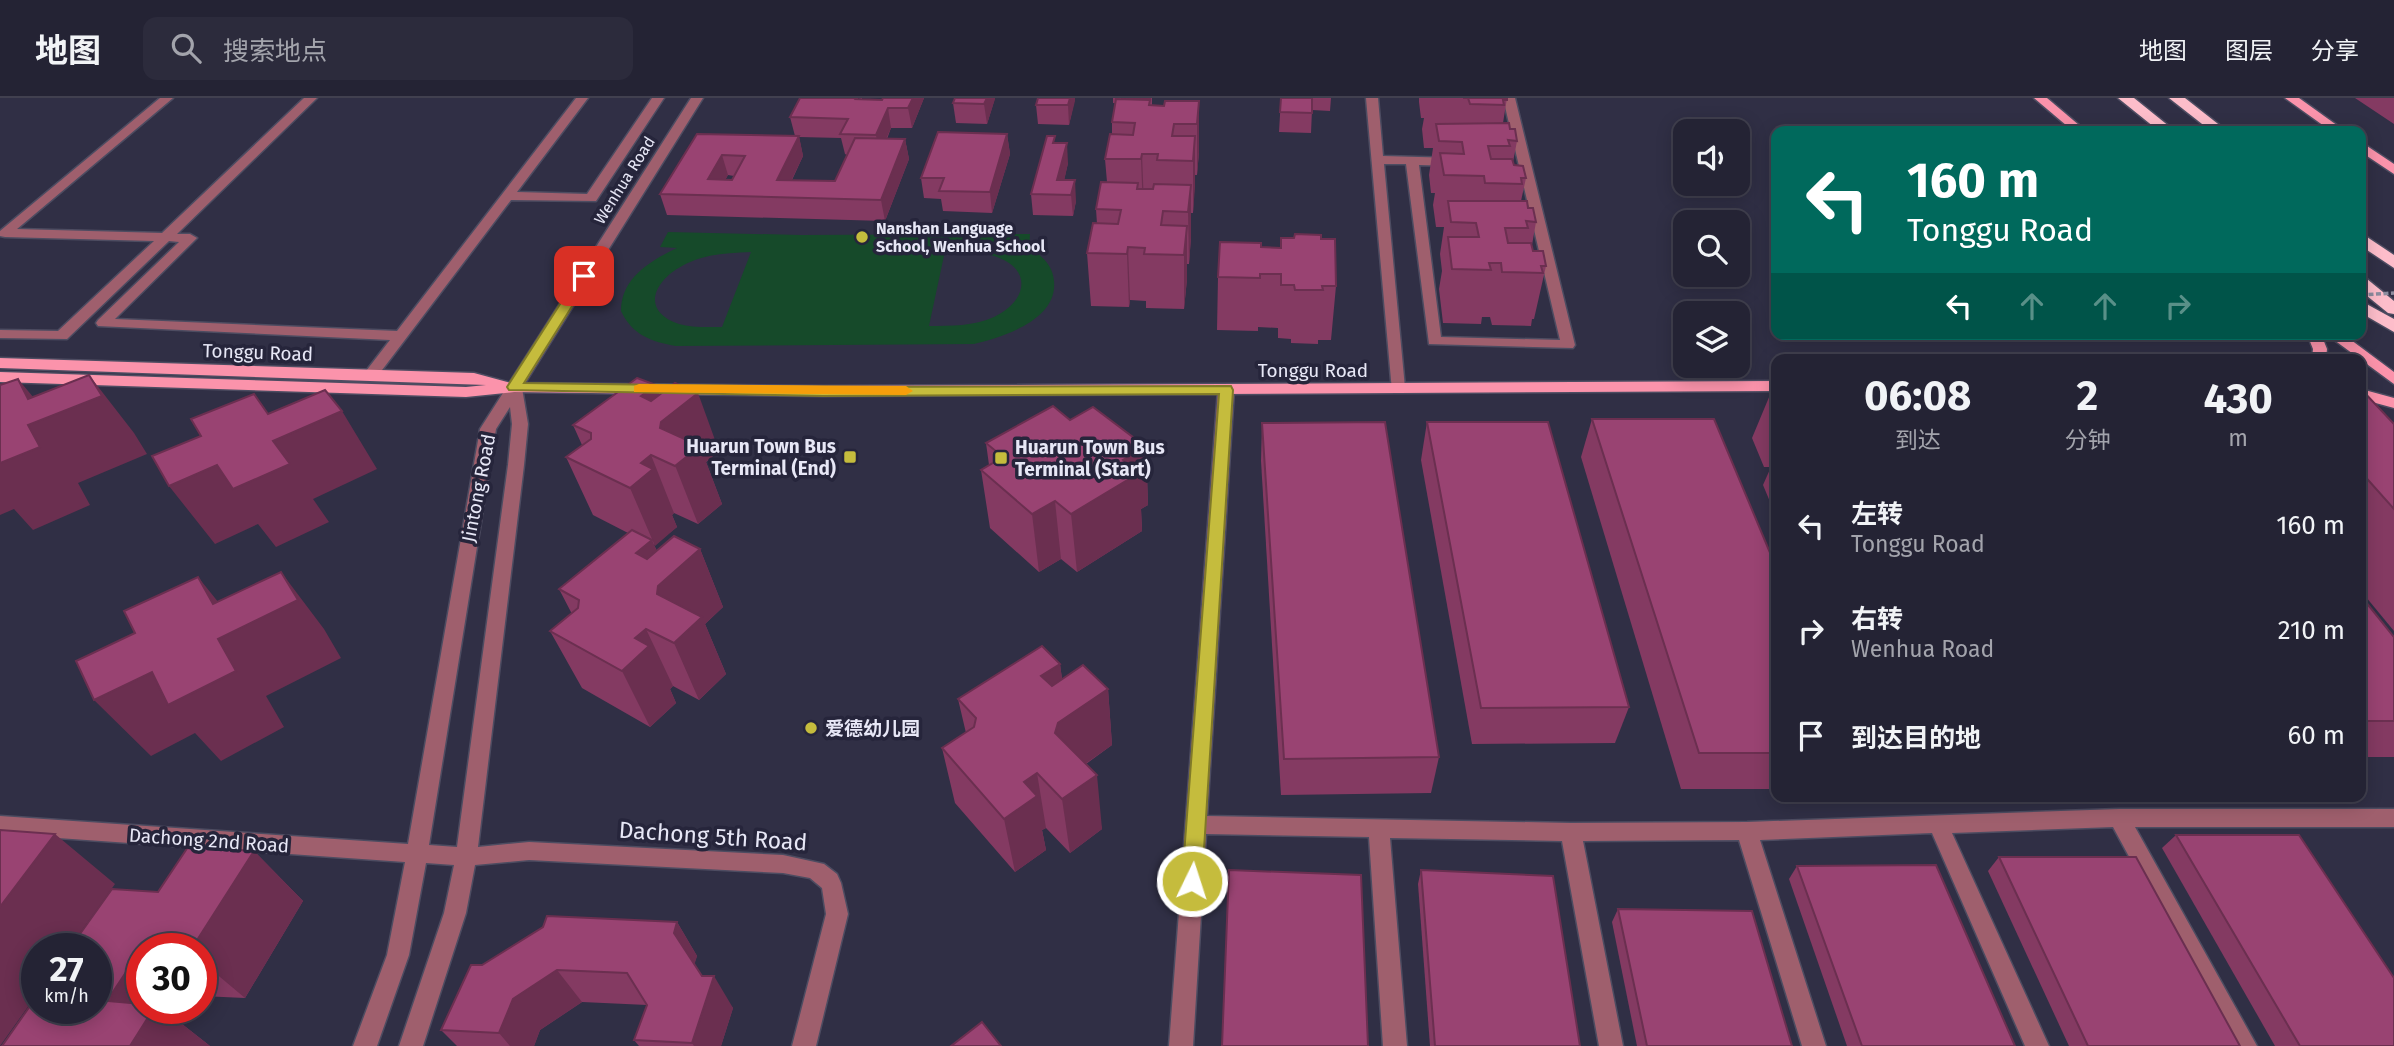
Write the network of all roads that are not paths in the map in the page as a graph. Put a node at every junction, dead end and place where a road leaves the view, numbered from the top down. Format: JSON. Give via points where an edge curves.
{"nodes":[{"id":1,"x":167,"y":98,"type":"edge"},
{"id":2,"x":311,"y":98,"type":"edge"},
{"id":3,"x":582,"y":98,"type":"edge"},
{"id":4,"x":659,"y":98,"type":"edge"},
{"id":5,"x":697,"y":98,"type":"edge"},
{"id":6,"x":1373,"y":98,"type":"edge"},
{"id":7,"x":1510,"y":98,"type":"edge"},
{"id":8,"x":2040,"y":98,"type":"edge"},
{"id":9,"x":2125,"y":98,"type":"edge"},
{"id":10,"x":2176,"y":98,"type":"edge"},
{"id":11,"x":2291,"y":98,"type":"edge"},
{"id":12,"x":2074,"y":126,"type":"edge"},
{"id":13,"x":2161,"y":126,"type":"edge"},
{"id":14,"x":2213,"y":126,"type":"edge"},
{"id":15,"x":2332,"y":126,"type":"edge"},
{"id":16,"x":2366,"y":150,"type":"edge"},
{"id":17,"x":1378,"y":160,"type":"junction"},
{"id":18,"x":1412,"y":161,"type":"junction"},
{"id":19,"x":1475,"y":162,"type":"edge"},
{"id":20,"x":2394,"y":170,"type":"edge"},
{"id":21,"x":507,"y":196,"type":"junction"},
{"id":22,"x":166,"y":238,"type":"junction"},
{"id":23,"x":2366,"y":241,"type":"edge"},
{"id":24,"x":2394,"y":261,"type":"edge"},
{"id":25,"x":2366,"y":287,"type":"edge"},
{"id":26,"x":2366,"y":309,"type":"edge"},
{"id":27,"x":2394,"y":309,"type":"edge"},
{"id":28,"x":2394,"y":327,"type":"edge"},
{"id":29,"x":0,"y":334,"type":"edge"},
{"id":30,"x":400,"y":336,"type":"junction"},
{"id":31,"x":2341,"y":340,"type":"edge"},
{"id":32,"x":2360,"y":354,"type":"edge"},
{"id":33,"x":2366,"y":358,"type":"edge"},
{"id":34,"x":0,"y":363,"type":"edge"},
{"id":35,"x":371,"y":375,"type":"junction"},
{"id":36,"x":0,"y":377,"type":"edge"},
{"id":37,"x":2394,"y":379,"type":"edge"},
{"id":38,"x":1771,"y":386,"type":"edge"},
{"id":39,"x":514,"y":387,"type":"junction"},
{"id":40,"x":1397,"y":388,"type":"junction"},
{"id":41,"x":1226,"y":390,"type":"junction"},
{"id":42,"x":2366,"y":395,"type":"edge"},
{"id":43,"x":2394,"y":403,"type":"edge"},
{"id":44,"x":2119,"y":818,"type":"junction"},
{"id":45,"x":2394,"y":818,"type":"edge"},
{"id":46,"x":1938,"y":824,"type":"junction"},
{"id":47,"x":0,"y":825,"type":"edge"},
{"id":48,"x":1196,"y":825,"type":"junction"},
{"id":49,"x":1379,"y":828,"type":"junction"},
{"id":50,"x":1747,"y":831,"type":"junction"},
{"id":51,"x":1571,"y":832,"type":"junction"},
{"id":52,"x":418,"y":854,"type":"junction"},
{"id":53,"x":466,"y":858,"type":"junction"},
{"id":54,"x":365,"y":1046,"type":"edge"},
{"id":55,"x":411,"y":1046,"type":"edge"},
{"id":56,"x":804,"y":1046,"type":"edge"},
{"id":57,"x":1181,"y":1046,"type":"edge"},
{"id":58,"x":1395,"y":1046,"type":"edge"},
{"id":59,"x":1611,"y":1046,"type":"edge"},
{"id":60,"x":1814,"y":1046,"type":"edge"},
{"id":61,"x":2037,"y":1046,"type":"edge"},
{"id":62,"x":2245,"y":1046,"type":"edge"}],
"edges":[{"from":1,"to":22,"type":"street","via":[[5,233]]},
{"from":2,"to":22,"type":"street"},
{"from":3,"to":21,"type":"street"},
{"from":4,"to":21,"type":"street","via":[[591,198]]},
{"from":5,"to":39,"type":"street","name":"Wenhua Road"},
{"from":6,"to":17,"type":"street"},
{"from":7,"to":18,"type":"street","via":[[1519,163],[1568,345],[1434,341]]},
{"from":8,"to":12,"type":"main road"},
{"from":9,"to":13,"type":"highway"},
{"from":10,"to":14,"type":"highway"},
{"from":11,"to":15,"type":"main road"},
{"from":16,"to":20,"type":"main road"},
{"from":17,"to":18,"type":"street"},
{"from":17,"to":40,"type":"street"},
{"from":18,"to":19,"type":"street"},
{"from":21,"to":30,"type":"street"},
{"from":22,"to":29,"type":"street","via":[[62,337]]},
{"from":22,"to":30,"type":"street","via":[[190,239],[103,323]]},
{"from":23,"to":24,"type":"highway"},
{"from":25,"to":27,"type":"highway"},
{"from":26,"to":28,"type":"highway"},
{"from":30,"to":35,"type":"street"},
{"from":31,"to":32,"type":"main road"},
{"from":33,"to":37,"type":"main road"},
{"from":34,"to":35,"type":"main road","name":"Tonggu Road"},
{"from":35,"to":39,"type":"main road","name":"Tonggu Road","via":[[474,378]]},
{"from":36,"to":39,"type":"main road","name":"Tonggu Road","via":[[466,392]]},
{"from":38,"to":40,"type":"main road","name":"Tonggu Road"},
{"from":39,"to":41,"type":"main road","name":"Tonggu Road"},
{"from":39,"to":52,"type":"street","name":"Jintong Road","via":[[488,429],[479,469]]},
{"from":39,"to":53,"type":"street","name":"Jintong Road","via":[[520,425]]},
{"from":40,"to":41,"type":"main road","name":"Tonggu Road"},
{"from":41,"to":48,"type":"street"},
{"from":42,"to":43,"type":"main road"},
{"from":44,"to":45,"type":"street"},
{"from":44,"to":46,"type":"street"},
{"from":44,"to":62,"type":"street"},
{"from":46,"to":50,"type":"street"},
{"from":46,"to":61,"type":"street"},
{"from":47,"to":52,"type":"street","name":"Dachong 2nd Road"},
{"from":48,"to":49,"type":"street"},
{"from":48,"to":57,"type":"street"},
{"from":49,"to":51,"type":"street"},
{"from":49,"to":58,"type":"street"},
{"from":50,"to":51,"type":"street"},
{"from":50,"to":60,"type":"street"},
{"from":51,"to":59,"type":"street"},
{"from":52,"to":53,"type":"street","name":"Dachong 5th Road"},
{"from":52,"to":54,"type":"street","name":"Jintong Road","via":[[398,956]]},
{"from":53,"to":55,"type":"street","name":"Jintong Road","via":[[455,914]]},
{"from":53,"to":56,"type":"street","name":"Dachong 5th Road","via":[[542,852],[783,864],[825,874],[836,896],[836,914]]}]}
